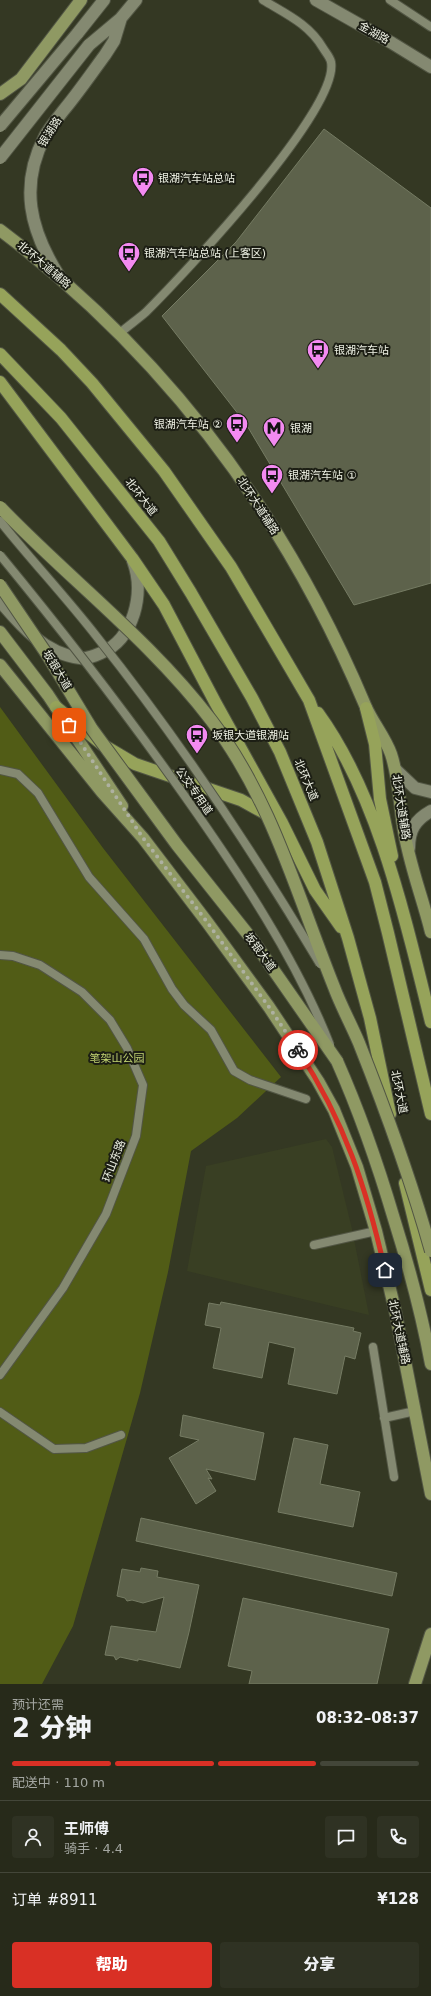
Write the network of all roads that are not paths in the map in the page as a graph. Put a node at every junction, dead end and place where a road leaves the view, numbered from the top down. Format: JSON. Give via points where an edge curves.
{"nodes":[{"id":1,"x":81,"y":0,"type":"edge"},
{"id":2,"x":90,"y":0,"type":"edge"},
{"id":3,"x":104,"y":0,"type":"edge"},
{"id":4,"x":136,"y":0,"type":"edge"},
{"id":5,"x":263,"y":0,"type":"edge"},
{"id":6,"x":316,"y":0,"type":"edge"},
{"id":7,"x":390,"y":0,"type":"edge"},
{"id":8,"x":121,"y":18,"type":"junction"},
{"id":9,"x":431,"y":27,"type":"edge"},
{"id":10,"x":60,"y":30,"type":"junction"},
{"id":11,"x":431,"y":67,"type":"edge"},
{"id":12,"x":0,"y":94,"type":"edge"},
{"id":13,"x":0,"y":126,"type":"edge"},
{"id":14,"x":0,"y":158,"type":"edge"},
{"id":15,"x":0,"y":230,"type":"edge"},
{"id":16,"x":60,"y":279,"type":"junction"},
{"id":17,"x":0,"y":294,"type":"edge"},
{"id":18,"x":120,"y":333,"type":"junction"},
{"id":19,"x":0,"y":354,"type":"edge"},
{"id":20,"x":0,"y":382,"type":"edge"},
{"id":21,"x":0,"y":508,"type":"edge"},
{"id":22,"x":0,"y":521,"type":"edge"},
{"id":23,"x":0,"y":555,"type":"edge"},
{"id":24,"x":132,"y":558,"type":"junction"},
{"id":25,"x":0,"y":585,"type":"edge"},
{"id":26,"x":0,"y":601,"type":"edge"},
{"id":27,"x":0,"y":632,"type":"edge"},
{"id":28,"x":0,"y":665,"type":"edge"},
{"id":29,"x":309,"y":700,"type":"junction"},
{"id":30,"x":56,"y":707,"type":"junction"},
{"id":31,"x":366,"y":708,"type":"junction"},
{"id":32,"x":0,"y":770,"type":"edge"},
{"id":33,"x":396,"y":770,"type":"junction"},
{"id":34,"x":431,"y":792,"type":"edge"},
{"id":35,"x":431,"y":811,"type":"edge"},
{"id":36,"x":282,"y":822,"type":"junction"},
{"id":37,"x":143,"y":838,"type":"junction"},
{"id":38,"x":409,"y":851,"type":"junction"},
{"id":39,"x":393,"y":879,"type":"junction"},
{"id":40,"x":431,"y":932,"type":"edge"},
{"id":41,"x":348,"y":938,"type":"junction"},
{"id":42,"x":0,"y":954,"type":"edge"},
{"id":43,"x":334,"y":987,"type":"junction"},
{"id":44,"x":431,"y":1022,"type":"edge"},
{"id":45,"x":336,"y":1061,"type":"junction"},
{"id":46,"x":306,"y":1099,"type":"dead end"},
{"id":47,"x":431,"y":1114,"type":"edge"},
{"id":48,"x":376,"y":1231,"type":"junction"},
{"id":49,"x":314,"y":1245,"type":"dead end"},
{"id":50,"x":431,"y":1251,"type":"edge"},
{"id":51,"x":431,"y":1290,"type":"edge"},
{"id":52,"x":373,"y":1347,"type":"dead end"},
{"id":53,"x":431,"y":1364,"type":"edge"},
{"id":54,"x":0,"y":1375,"type":"edge"},
{"id":55,"x":415,"y":1411,"type":"junction"},
{"id":56,"x":0,"y":1412,"type":"edge"},
{"id":57,"x":384,"y":1418,"type":"junction"},
{"id":58,"x":121,"y":1435,"type":"dead end"},
{"id":59,"x":394,"y":1477,"type":"dead end"},
{"id":60,"x":431,"y":1494,"type":"edge"},
{"id":61,"x":431,"y":1634,"type":"edge"},
{"id":62,"x":415,"y":1684,"type":"edge"}],
"edges":[{"from":1,"to":10,"type":"main road"},
{"from":2,"to":10,"type":"main road"},
{"from":3,"to":13,"type":"street","bridge":true},
{"from":4,"to":8,"type":"street","name":"银湖路"},
{"from":5,"to":18,"type":"lane","via":[[303,24],[313,33],[330,60],[332,73],[327,88],[283,156],[227,226],[145,313]]},
{"from":6,"to":11,"type":"street","name":"金湖路"},
{"from":7,"to":9,"type":"lane"},
{"from":8,"to":14,"type":"street","bridge":true,"via":[[89,45]]},
{"from":8,"to":16,"type":"street","name":"银湖路","via":[[114,41],[50,129],[35,163],[30,192],[34,225],[46,256]]},
{"from":10,"to":12,"type":"main road","via":[[21,79]]},
{"from":15,"to":16,"type":"main road","name":"北环大道辅路"},
{"from":16,"to":18,"type":"main road","name":"北环大道辅路"},
{"from":17,"to":29,"type":"highway","via":[[61,350],[92,383],[164,471],[232,567]]},
{"from":18,"to":31,"type":"main road","name":"北环大道辅路","via":[[149,362],[198,421],[260,508],[327,622]]},
{"from":19,"to":41,"type":"highway","name":"北环大道","via":[[61,418],[107,474],[159,541],[191,593],[280,752],[317,842]]},
{"from":20,"to":24,"type":"highway"},
{"from":21,"to":43,"type":"main road","bridge":true,"via":[[169,672],[192,696],[228,743],[258,795],[294,875]]},
{"from":22,"to":43,"type":"lane","name":"公交专用道","bridge":true,"via":[[96,636],[154,712],[275,889]]},
{"from":23,"to":45,"type":"lane","name":"公交专用道","bridge":true,"via":[[59,626],[235,870],[304,988]]},
{"from":24,"to":26,"type":"street","via":[[136,570],[138,595],[132,618],[116,644],[93,657],[81,658],[49,647],[33,637]]},
{"from":24,"to":36,"type":"highway","via":[[164,605]]},
{"from":25,"to":45,"type":"main road","name":"坂银大道","bridge":true,"via":[[46,653],[92,729],[177,845],[254,942]]},
{"from":27,"to":30,"type":"main road"},
{"from":28,"to":37,"type":"main road","name":"北环大道辅路","via":[[102,792]]},
{"from":29,"to":39,"type":"highway","via":[[336,737],[349,764],[373,820]]},
{"from":29,"to":47,"type":"highway","via":[[374,882]]},
{"from":30,"to":36,"type":"highway","via":[[103,745],[135,764],[241,800]]},
{"from":30,"to":37,"type":"main road"},
{"from":31,"to":33,"type":"main road","name":"北环大道辅路","via":[[385,742]]},
{"from":31,"to":39,"type":"highway","via":[[375,744],[380,798],[393,861]]},
{"from":32,"to":46,"type":"lane","via":[[18,774],[38,793],[89,877],[144,939],[168,984],[184,1005],[211,1030],[234,1071],[250,1080]]},
{"from":33,"to":34,"type":"street","via":[[415,788]]},
{"from":33,"to":38,"type":"main road","name":"北环大道辅路"},
{"from":35,"to":38,"type":"street","via":[[416,821],[412,828]]},
{"from":36,"to":41,"type":"highway","via":[[315,890]]},
{"from":37,"to":48,"type":"main road","name":"北环大道辅路","via":[[260,995],[318,1081],[334,1110],[357,1167]]},
{"from":38,"to":40,"type":"main road","name":"北环大道辅路"},
{"from":39,"to":44,"type":"highway"},
{"from":41,"to":51,"type":"highway","name":"北环大道","via":[[370,1018],[397,1149]]},
{"from":42,"to":54,"type":"lane","name":"环山东路","via":[[40,965],[82,992],[110,1020],[127,1048],[144,1085],[136,1136],[106,1214],[63,1288]]},
{"from":43,"to":50,"type":"main road","bridge":true,"via":[[358,1040],[405,1164]]},
{"from":45,"to":53,"type":"main road","name":"坂银大道","via":[[355,1101],[380,1171],[411,1275]]},
{"from":48,"to":49,"type":"lane"},
{"from":48,"to":55,"type":"main road","name":"北环大道辅路"},
{"from":52,"to":57,"type":"lane"},
{"from":55,"to":57,"type":"lane"},
{"from":55,"to":60,"type":"main road","name":"北环大道辅路"},
{"from":56,"to":58,"type":"lane","via":[[54,1449],[86,1448]]},
{"from":57,"to":59,"type":"lane"},
{"from":61,"to":62,"type":"main road"}]}
